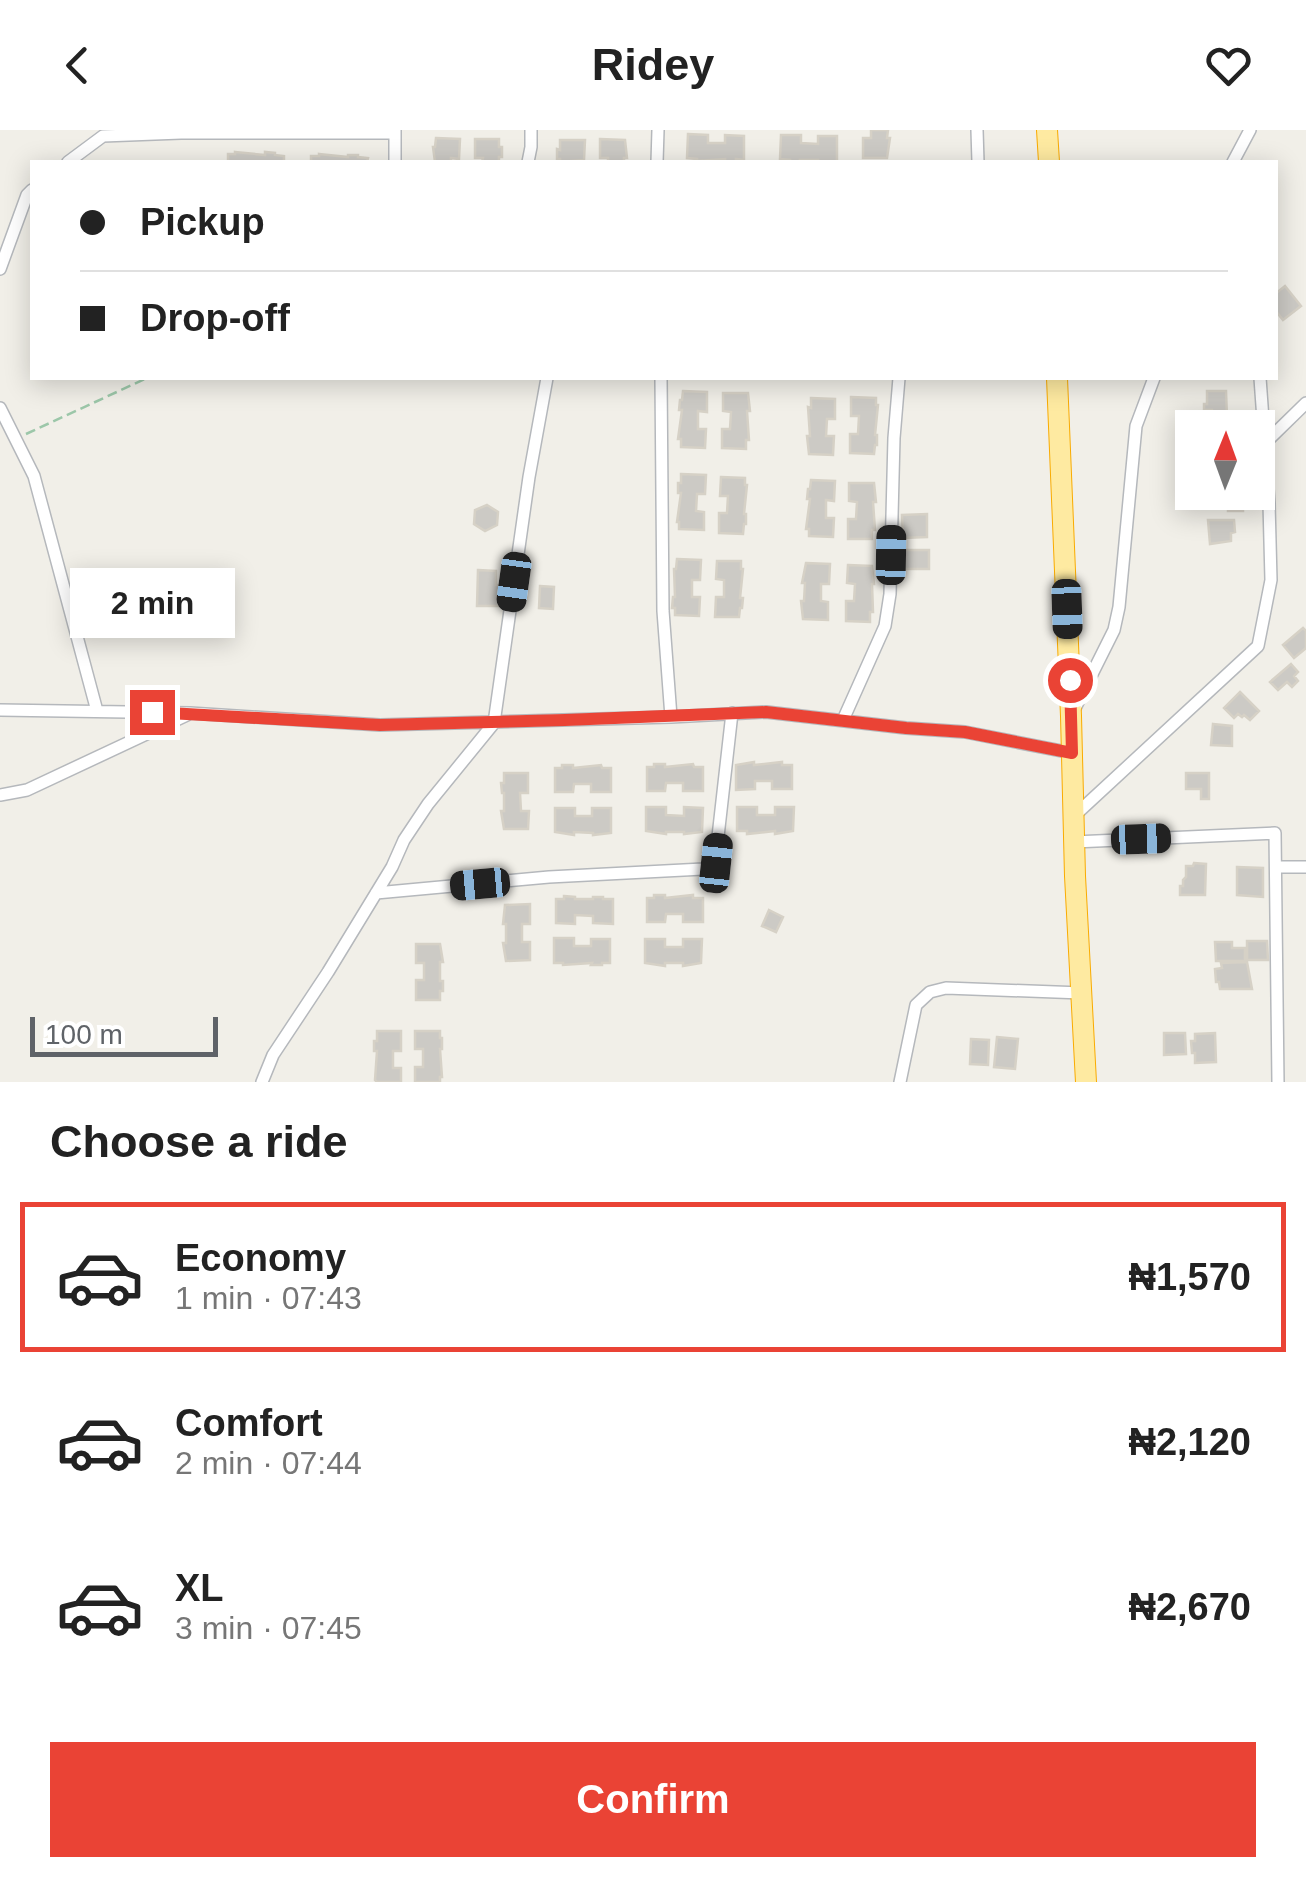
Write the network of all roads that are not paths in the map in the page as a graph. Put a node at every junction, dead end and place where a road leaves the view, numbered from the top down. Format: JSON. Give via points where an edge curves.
{"nodes":[{"id":1,"x":530,"y":130,"type":"edge"},
{"id":2,"x":658,"y":130,"type":"edge"},
{"id":3,"x":978,"y":130,"type":"edge"},
{"id":4,"x":1047,"y":130,"type":"edge"},
{"id":5,"x":1250,"y":130,"type":"edge"},
{"id":6,"x":395,"y":132,"type":"edge"},
{"id":7,"x":103,"y":133,"type":"edge"},
{"id":8,"x":70,"y":160,"type":"edge"},
{"id":9,"x":395,"y":160,"type":"edge"},
{"id":10,"x":528,"y":160,"type":"edge"},
{"id":11,"x":657,"y":160,"type":"edge"},
{"id":12,"x":978,"y":160,"type":"edge"},
{"id":13,"x":1048,"y":160,"type":"edge"},
{"id":14,"x":1234,"y":160,"type":"edge"},
{"id":15,"x":30,"y":192,"type":"edge"},
{"id":16,"x":0,"y":269,"type":"edge"},
{"id":17,"x":547,"y":380,"type":"edge"},
{"id":18,"x":661,"y":380,"type":"edge"},
{"id":19,"x":899,"y":380,"type":"edge"},
{"id":20,"x":1057,"y":380,"type":"edge"},
{"id":21,"x":1153,"y":380,"type":"edge"},
{"id":22,"x":1260,"y":380,"type":"edge"},
{"id":23,"x":1306,"y":403,"type":"edge"},
{"id":24,"x":0,"y":408,"type":"edge"},
{"id":25,"x":1262,"y":410,"type":"edge"},
{"id":26,"x":1275,"y":432,"type":"edge"},
{"id":27,"x":1269,"y":510,"type":"edge"},
{"id":28,"x":0,"y":710,"type":"edge"},
{"id":29,"x":97,"y":711,"type":"junction"},
{"id":30,"x":190,"y":713,"type":"junction"},
{"id":31,"x":732,"y":714,"type":"junction"},
{"id":32,"x":1072,"y":716,"type":"junction"},
{"id":33,"x":672,"y":717,"type":"junction"},
{"id":34,"x":842,"y":720,"type":"junction"},
{"id":35,"x":494,"y":723,"type":"junction"},
{"id":36,"x":1072,"y":753,"type":"junction"},
{"id":37,"x":0,"y":795,"type":"edge"},
{"id":38,"x":1073,"y":816,"type":"junction"},
{"id":39,"x":1074,"y":842,"type":"junction"},
{"id":40,"x":1277,"y":867,"type":"junction"},
{"id":41,"x":1306,"y":867,"type":"edge"},
{"id":42,"x":376,"y":893,"type":"junction"},
{"id":43,"x":1082,"y":993,"type":"junction"},
{"id":44,"x":262,"y":1082,"type":"edge"},
{"id":45,"x":900,"y":1082,"type":"edge"},
{"id":46,"x":1086,"y":1082,"type":"edge"},
{"id":47,"x":1278,"y":1082,"type":"edge"}],
"edges":[{"from":1,"to":10,"type":"street"},
{"from":2,"to":11,"type":"street"},
{"from":3,"to":12,"type":"street"},
{"from":4,"to":13,"type":"highway"},
{"from":5,"to":14,"type":"street"},
{"from":6,"to":7,"type":"street"},
{"from":6,"to":9,"type":"street"},
{"from":7,"to":8,"type":"street"},
{"from":15,"to":16,"type":"street"},
{"from":17,"to":35,"type":"street"},
{"from":18,"to":33,"type":"street","via":[[663,611]]},
{"from":19,"to":34,"type":"street","via":[[886,626]]},
{"from":20,"to":32,"type":"highway"},
{"from":21,"to":32,"type":"street","via":[[1136,426],[1114,630]]},
{"from":22,"to":25,"type":"street"},
{"from":23,"to":26,"type":"street"},
{"from":24,"to":29,"type":"street","via":[[34,476]]},
{"from":27,"to":38,"type":"street","via":[[1271,580],[1258,646]]},
{"from":28,"to":29,"type":"street"},
{"from":29,"to":30,"type":"street"},
{"from":30,"to":35,"type":"street","via":[[380,725]]},
{"from":30,"to":37,"type":"street","via":[[26,790]]},
{"from":31,"to":33,"type":"street"},
{"from":31,"to":34,"type":"street"},
{"from":31,"to":42,"type":"street","via":[[716,863]]},
{"from":32,"to":36,"type":"highway"},
{"from":33,"to":35,"type":"street"},
{"from":34,"to":36,"type":"street","via":[[965,732]]},
{"from":35,"to":42,"type":"street","via":[[428,804]]},
{"from":36,"to":38,"type":"highway"},
{"from":38,"to":39,"type":"highway"},
{"from":39,"to":40,"type":"street","via":[[1275,834]]},
{"from":39,"to":43,"type":"highway"},
{"from":40,"to":41,"type":"street"},
{"from":40,"to":47,"type":"street"},
{"from":42,"to":44,"type":"street"},
{"from":43,"to":45,"type":"street","via":[[930,992],[916,1005]]},
{"from":43,"to":46,"type":"highway"}]}
